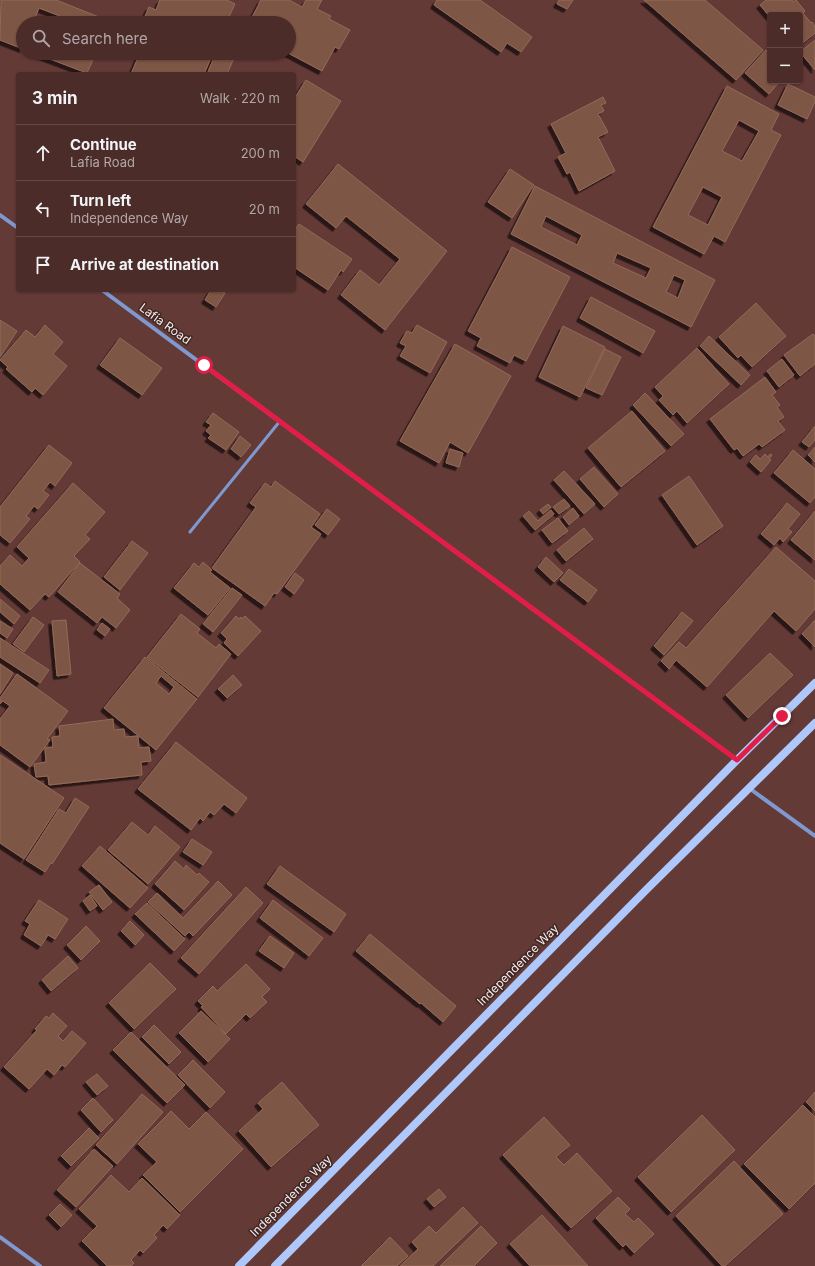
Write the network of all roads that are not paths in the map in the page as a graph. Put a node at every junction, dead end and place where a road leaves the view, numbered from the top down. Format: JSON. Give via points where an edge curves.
{"nodes":[{"id":1,"x":0,"y":215,"type":"edge"},
{"id":2,"x":16,"y":227,"type":"edge"},
{"id":3,"x":105,"y":292,"type":"edge"},
{"id":4,"x":280,"y":421,"type":"junction"},
{"id":5,"x":190,"y":532,"type":"dead end"},
{"id":6,"x":815,"y":683,"type":"edge"},
{"id":7,"x":815,"y":723,"type":"edge"},
{"id":8,"x":737,"y":760,"type":"junction"},
{"id":9,"x":749,"y":788,"type":"junction"},
{"id":10,"x":815,"y":836,"type":"edge"},
{"id":11,"x":0,"y":1237,"type":"edge"},
{"id":12,"x":40,"y":1266,"type":"edge"},
{"id":13,"x":239,"y":1266,"type":"edge"},
{"id":14,"x":275,"y":1266,"type":"edge"}],
"edges":[{"from":1,"to":2,"type":"street"},
{"from":3,"to":4,"type":"street","name":"Lafia Road"},
{"from":4,"to":5,"type":"lane"},
{"from":4,"to":8,"type":"street","name":"Lafia Road"},
{"from":6,"to":8,"type":"main road","name":"Independence Way"},
{"from":7,"to":9,"type":"main road"},
{"from":8,"to":13,"type":"main road","name":"Independence Way"},
{"from":9,"to":10,"type":"street"},
{"from":9,"to":14,"type":"main road","via":[[646,889]]},
{"from":11,"to":12,"type":"street"}]}
